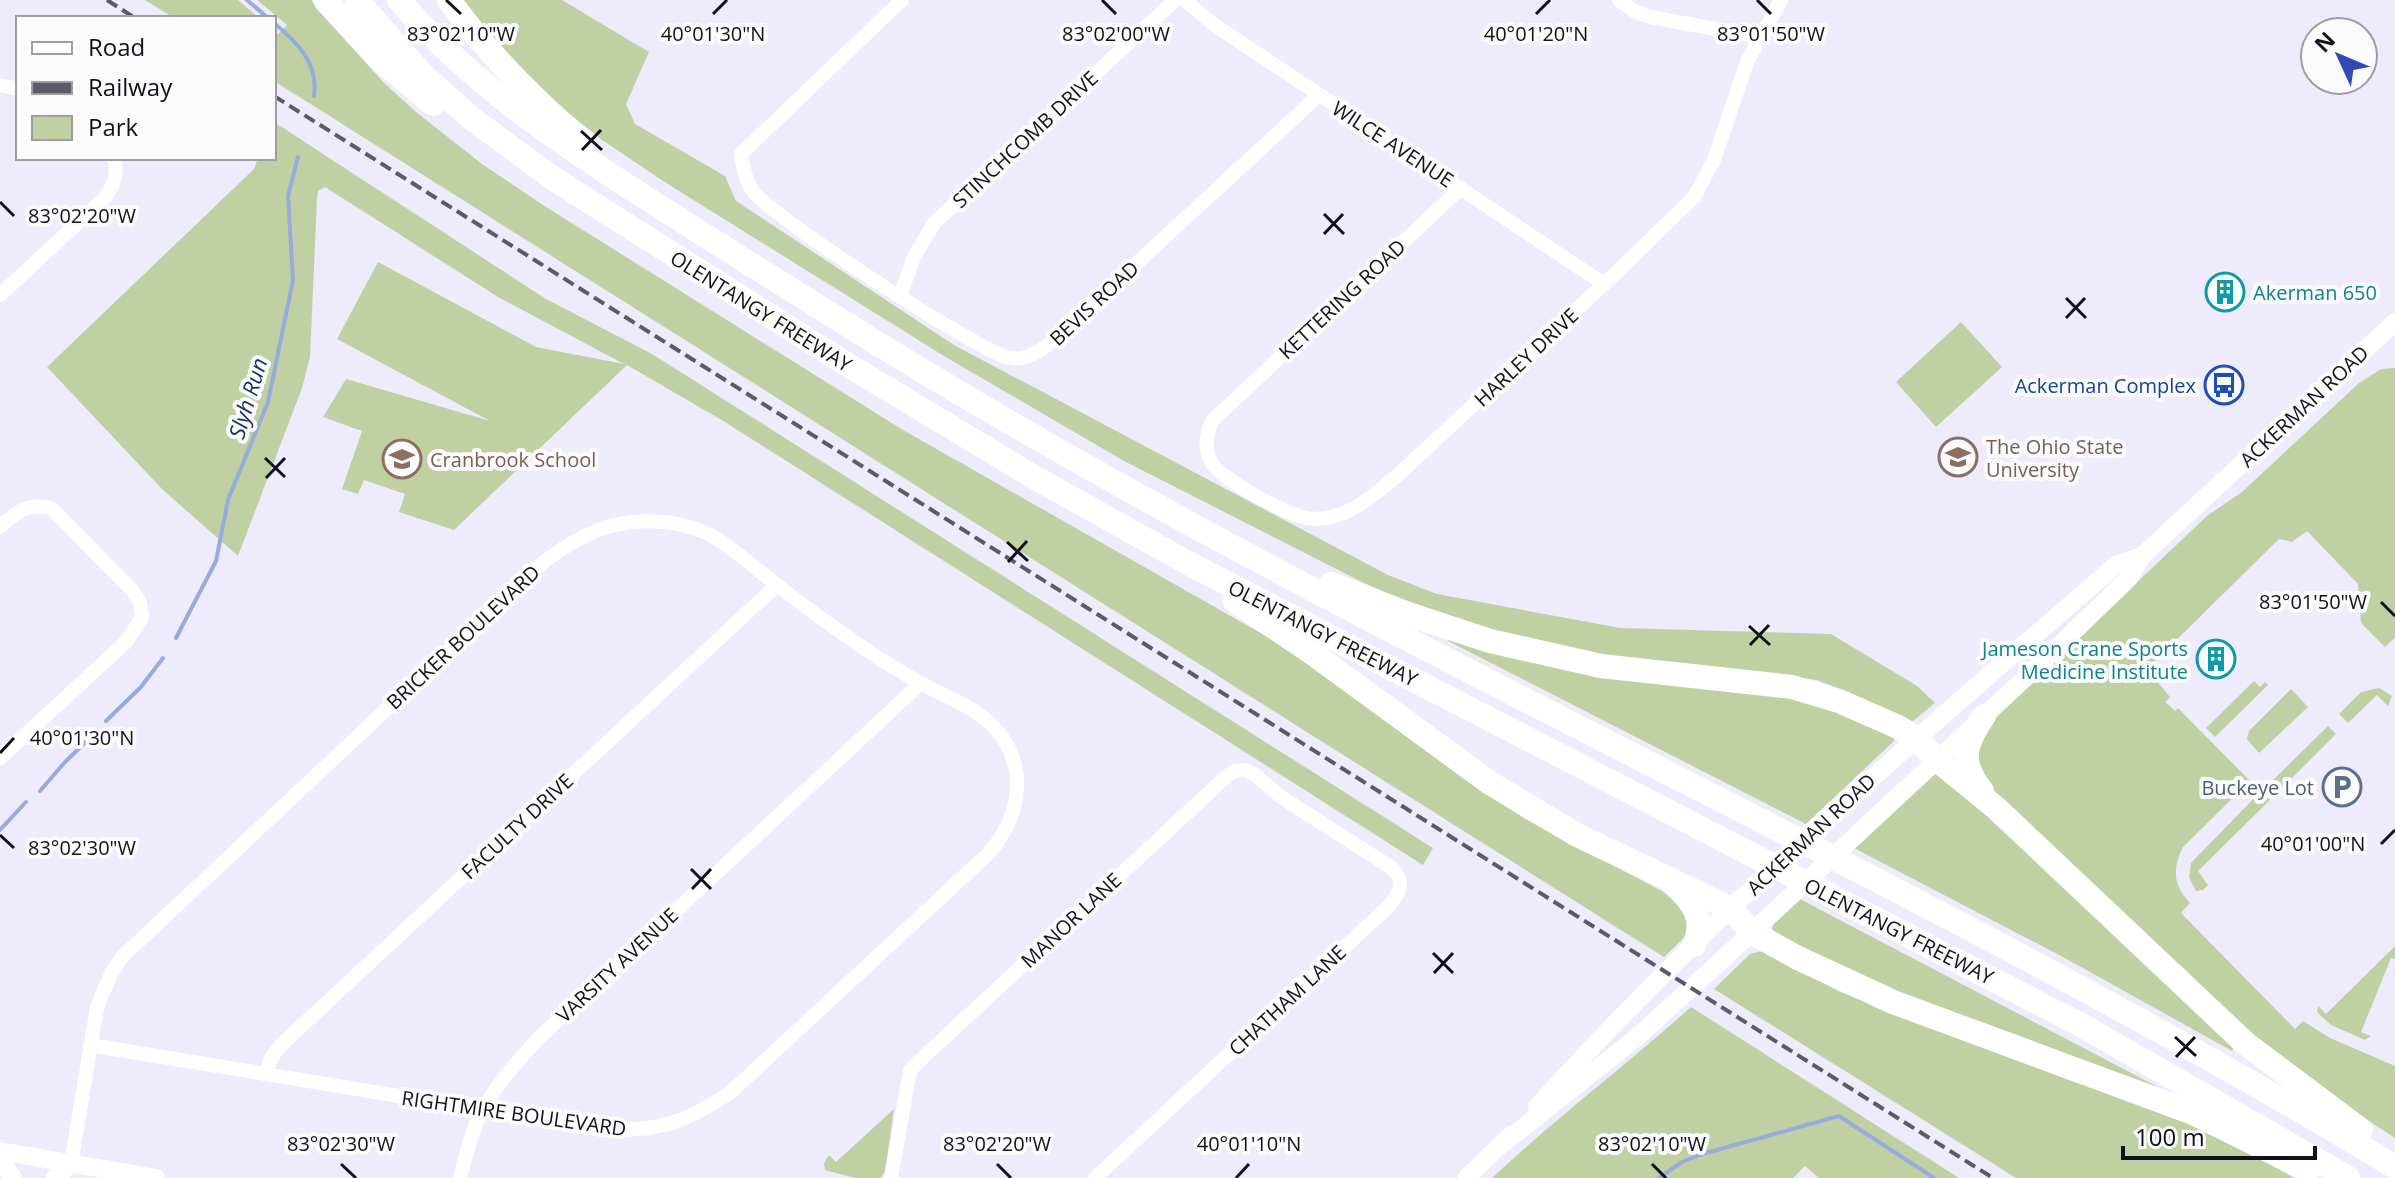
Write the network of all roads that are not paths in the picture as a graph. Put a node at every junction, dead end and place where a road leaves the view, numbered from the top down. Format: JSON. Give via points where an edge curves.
{"nodes":[{"id":1,"x":325,"y":0,"type":"edge"},
{"id":2,"x":357,"y":0,"type":"edge"},
{"id":3,"x":399,"y":0,"type":"edge"},
{"id":4,"x":449,"y":0,"type":"edge"},
{"id":5,"x":902,"y":0,"type":"edge"},
{"id":6,"x":1175,"y":0,"type":"edge"},
{"id":7,"x":1185,"y":0,"type":"edge"},
{"id":8,"x":1619,"y":0,"type":"edge"},
{"id":9,"x":1781,"y":0,"type":"edge"},
{"id":10,"x":1759,"y":37,"type":"junction"},
{"id":11,"x":1319,"y":95,"type":"junction"},
{"id":12,"x":115,"y":163,"type":"edge"},
{"id":13,"x":554,"y":179,"type":"junction"},
{"id":14,"x":1461,"y":188,"type":"junction"},
{"id":15,"x":684,"y":223,"type":"junction"},
{"id":16,"x":1604,"y":284,"type":"junction"},
{"id":17,"x":0,"y":295,"type":"edge"},
{"id":18,"x":900,"y":296,"type":"junction"},
{"id":19,"x":2392,"y":330,"type":"edge"},
{"id":20,"x":1222,"y":410,"type":"joint"},
{"id":21,"x":0,"y":527,"type":"edge"},
{"id":22,"x":1202,"y":532,"type":"junction"},
{"id":23,"x":2142,"y":556,"type":"junction"},
{"id":24,"x":1186,"y":562,"type":"junction"},
{"id":25,"x":777,"y":585,"type":"junction"},
{"id":26,"x":921,"y":683,"type":"junction"},
{"id":27,"x":1984,"y":716,"type":"junction"},
{"id":28,"x":1915,"y":737,"type":"junction"},
{"id":29,"x":0,"y":758,"type":"edge"},
{"id":30,"x":1937,"y":760,"type":"junction"},
{"id":31,"x":1016,"y":771,"type":"joint"},
{"id":32,"x":1996,"y":808,"type":"junction"},
{"id":33,"x":1325,"y":825,"type":"joint"},
{"id":34,"x":1665,"y":879,"type":"junction"},
{"id":35,"x":1732,"y":909,"type":"junction"},
{"id":36,"x":1751,"y":932,"type":"junction"},
{"id":37,"x":1694,"y":945,"type":"junction"},
{"id":38,"x":90,"y":1045,"type":"junction"},
{"id":39,"x":266,"y":1074,"type":"junction"},
{"id":40,"x":482,"y":1110,"type":"junction"},
{"id":41,"x":1505,"y":1142,"type":"junction"},
{"id":42,"x":0,"y":1151,"type":"edge"},
{"id":43,"x":2395,"y":1155,"type":"edge"},
{"id":44,"x":0,"y":1161,"type":"edge"},
{"id":45,"x":71,"y":1164,"type":"junction"},
{"id":46,"x":2395,"y":1167,"type":"edge"},
{"id":47,"x":13,"y":1178,"type":"edge"},
{"id":48,"x":55,"y":1178,"type":"edge"},
{"id":49,"x":156,"y":1178,"type":"edge"},
{"id":50,"x":460,"y":1178,"type":"edge"},
{"id":51,"x":891,"y":1178,"type":"edge"},
{"id":52,"x":1095,"y":1178,"type":"edge"},
{"id":53,"x":1466,"y":1178,"type":"edge"},
{"id":54,"x":2323,"y":1178,"type":"edge"},
{"id":55,"x":2348,"y":1178,"type":"edge"}],
"edges":[{"from":1,"to":13,"type":"highway","via":[[406,82],[464,127]]},
{"from":2,"to":13,"type":"highway","name":"OLENTANGY FREEWAY","via":[[421,73],[471,118]]},
{"from":3,"to":15,"type":"highway","name":"OLENTANGY FREEWAY","via":[[492,92]]},
{"from":4,"to":15,"type":"highway","via":[[487,50],[540,103]]},
{"from":5,"to":18,"type":"street","name":"BEVIS ROAD","via":[[741,154],[752,190],[766,204]]},
{"from":6,"to":18,"type":"street","name":"STINCHCOMB DRIVE","via":[[934,223]]},
{"from":7,"to":11,"type":"street","name":"WILCE AVENUE"},
{"from":8,"to":10,"type":"street","via":[[1650,17]]},
{"from":9,"to":10,"type":"street","name":"HARLEY DRIVE"},
{"from":10,"to":16,"type":"street","name":"HARLEY DRIVE","via":[[1705,181]]},
{"from":11,"to":14,"type":"street","name":"WILCE AVENUE"},
{"from":11,"to":18,"type":"street","name":"BEVIS ROAD","via":[[1032,356],[1012,359],[993,353]]},
{"from":12,"to":17,"type":"street","via":[[114,184],[105,198]]},
{"from":13,"to":24,"type":"highway","name":"OLENTANGY FREEWAY","via":[[843,362]]},
{"from":14,"to":16,"type":"street","name":"WILCE AVENUE"},
{"from":14,"to":20,"type":"street","name":"KETTERING ROAD"},
{"from":15,"to":22,"type":"highway","name":"OLENTANGY FREEWAY","via":[[1022,431]]},
{"from":16,"to":20,"type":"street","name":"HARLEY DRIVE","via":[[1400,473],[1365,502],[1328,518],[1290,513],[1219,471],[1207,441]]},
{"from":19,"to":23,"type":"main road","name":"ACKERMAN ROAD"},
{"from":21,"to":29,"type":"street","via":[[16,512],[38,505],[51,508],[133,591],[142,617],[127,641]]},
{"from":22,"to":28,"type":"highway","via":[[1490,641],[1601,666],[1792,687],[1869,713]]},
{"from":22,"to":46,"type":"highway","name":"OLENTANGY FREEWAY","via":[[2097,996]]},
{"from":23,"to":27,"type":"main road","name":"ACKERMAN ROAD","via":[[2129,578]]},
{"from":23,"to":28,"type":"main road","name":"ACKERMAN ROAD","via":[[2116,565]]},
{"from":24,"to":34,"type":"highway","via":[[1490,783]]},
{"from":24,"to":55,"type":"highway","name":"OLENTANGY FREEWAY","via":[[2081,1025]]},
{"from":25,"to":26,"type":"street","name":"BRICKER BOULEVARD"},
{"from":25,"to":38,"type":"street","name":"BRICKER BOULEVARD","via":[[710,535],[664,522],[612,524],[566,545],[134,944],[103,990]]},
{"from":25,"to":39,"type":"street","name":"FACULTY DRIVE","via":[[281,1045]]},
{"from":26,"to":31,"type":"street","name":"BRICKER BOULEVARD","via":[[990,723],[1003,737]]},
{"from":26,"to":40,"type":"street","name":"VARSITY AVENUE","via":[[539,1038]]},
{"from":27,"to":30,"type":"main road","name":"ACKERMAN ROAD"},
{"from":27,"to":32,"type":"highway","via":[[1966,749],[1967,764]]},
{"from":28,"to":30,"type":"highway"},
{"from":28,"to":35,"type":"main road","name":"ACKERMAN ROAD"},
{"from":30,"to":32,"type":"highway"},
{"from":30,"to":36,"type":"main road","name":"ACKERMAN ROAD"},
{"from":31,"to":40,"type":"street","name":"RIGHTMIRE BOULEVARD","via":[[1013,816],[989,853],[731,1092],[701,1112],[641,1130],[604,1130]]},
{"from":32,"to":43,"type":"highway","via":[[2245,1043]]},
{"from":33,"to":51,"type":"street","name":"MANOR LANE","via":[[1254,774],[1245,770],[1227,776],[910,1071]]},
{"from":33,"to":52,"type":"street","name":"CHATHAM LANE","via":[[1392,868],[1400,892]]},
{"from":34,"to":35,"type":"highway"},
{"from":34,"to":37,"type":"highway","via":[[1695,908],[1699,935]]},
{"from":35,"to":36,"type":"highway"},
{"from":35,"to":37,"type":"main road","name":"ACKERMAN ROAD"},
{"from":36,"to":41,"type":"main road","name":"ACKERMAN ROAD","via":[[1636,1038]]},
{"from":36,"to":54,"type":"highway","via":[[1893,1002],[2193,1113]]},
{"from":37,"to":41,"type":"main road","name":"ACKERMAN ROAD"},
{"from":38,"to":39,"type":"street","name":"RIGHTMIRE BOULEVARD"},
{"from":38,"to":45,"type":"street","name":"BRICKER BOULEVARD"},
{"from":39,"to":40,"type":"street","name":"RIGHTMIRE BOULEVARD"},
{"from":40,"to":50,"type":"street","name":"VARSITY AVENUE"},
{"from":41,"to":53,"type":"main road","name":"ACKERMAN ROAD"},
{"from":42,"to":45,"type":"main road"},
{"from":44,"to":47,"type":"main road"},
{"from":45,"to":48,"type":"main road"},
{"from":45,"to":49,"type":"main road"}]}
